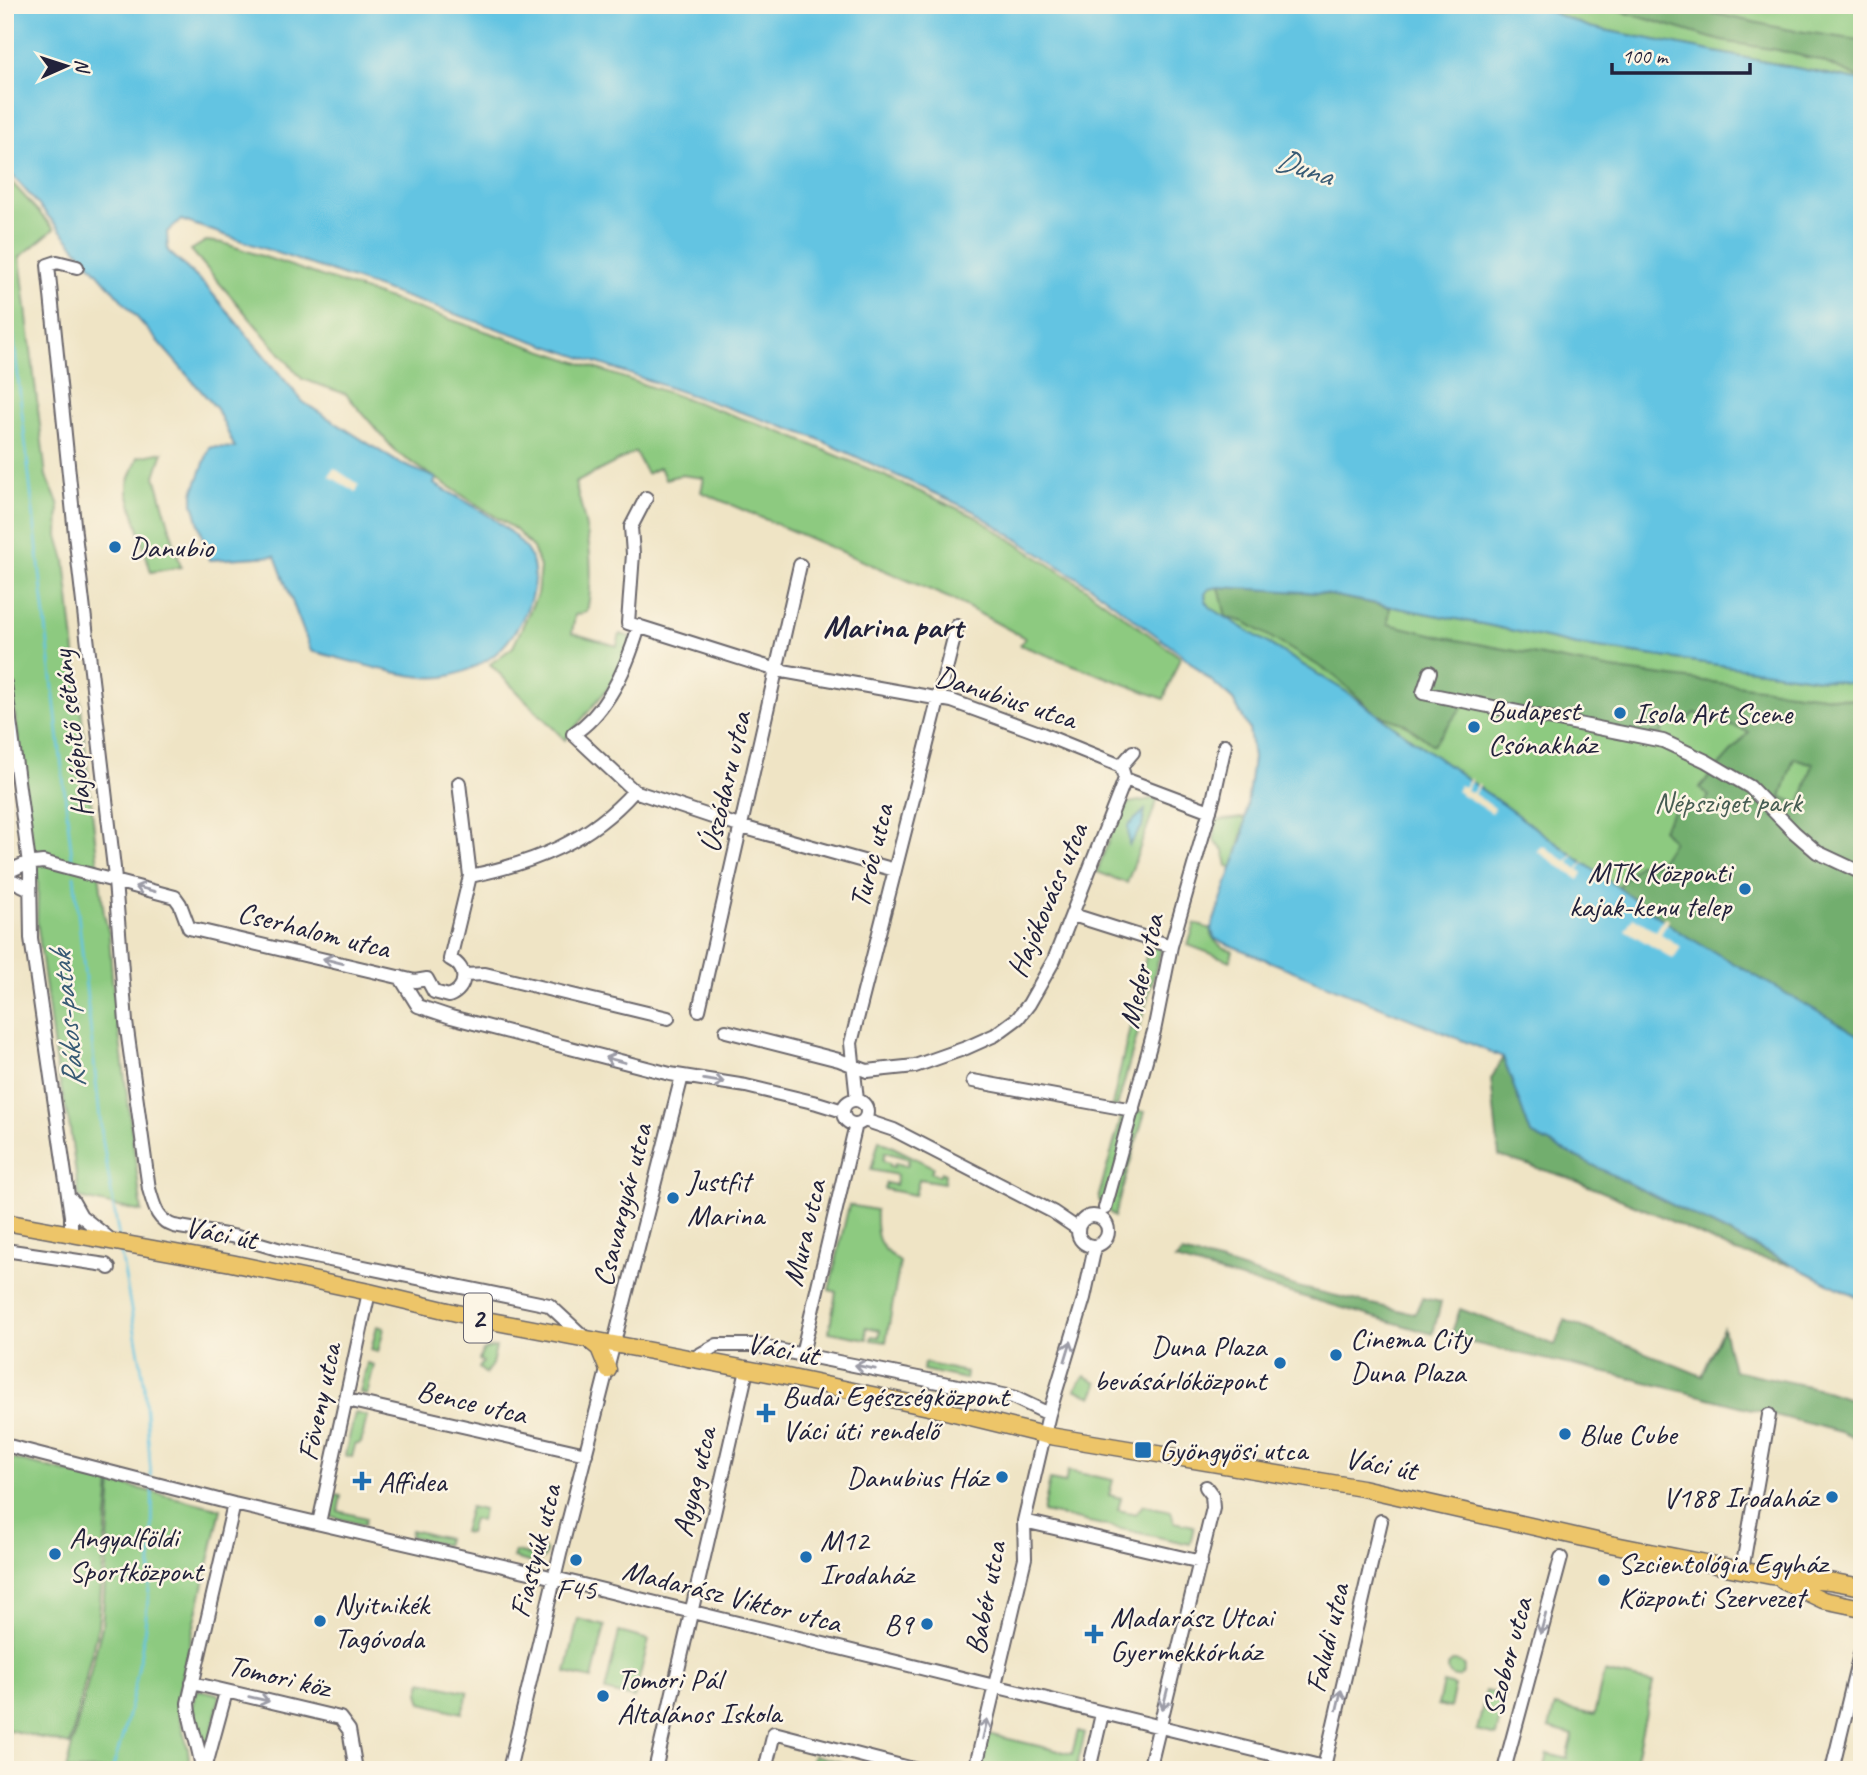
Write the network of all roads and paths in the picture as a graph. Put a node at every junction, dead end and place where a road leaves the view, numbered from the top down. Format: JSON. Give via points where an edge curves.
{"nodes":[{"id":1,"x":77,"y":267,"type":"dead end"},
{"id":2,"x":646,"y":498,"type":"dead end"},
{"id":3,"x":800,"y":565,"type":"dead end"},
{"id":4,"x":634,"y":625,"type":"junction"},
{"id":5,"x":957,"y":626,"type":"dead end"},
{"id":6,"x":777,"y":670,"type":"junction"},
{"id":7,"x":1430,"y":672,"type":"dead end"},
{"id":8,"x":5,"y":682,"type":"edge"},
{"id":9,"x":939,"y":698,"type":"junction"},
{"id":10,"x":1225,"y":745,"type":"dead end"},
{"id":11,"x":1133,"y":752,"type":"dead end"},
{"id":12,"x":1123,"y":773,"type":"junction"},
{"id":13,"x":459,"y":783,"type":"dead end"},
{"id":14,"x":634,"y":790,"type":"junction"},
{"id":15,"x":1210,"y":811,"type":"junction"},
{"id":16,"x":742,"y":827,"type":"junction"},
{"id":17,"x":29,"y":863,"type":"junction"},
{"id":18,"x":895,"y":870,"type":"junction"},
{"id":19,"x":1862,"y":873,"type":"edge"},
{"id":20,"x":5,"y":875,"type":"edge"},
{"id":21,"x":470,"y":876,"type":"junction"},
{"id":22,"x":114,"y":881,"type":"junction"},
{"id":23,"x":30,"y":889,"type":"junction"},
{"id":24,"x":1073,"y":915,"type":"junction"},
{"id":25,"x":1171,"y":946,"type":"junction"},
{"id":26,"x":464,"y":975,"type":"junction"},
{"id":27,"x":400,"y":977,"type":"junction"},
{"id":28,"x":699,"y":1010,"type":"dead end"},
{"id":29,"x":668,"y":1018,"type":"dead end"},
{"id":30,"x":726,"y":1031,"type":"dead end"},
{"id":31,"x":852,"y":1065,"type":"junction"},
{"id":32,"x":682,"y":1076,"type":"junction"},
{"id":33,"x":973,"y":1081,"type":"dead end"},
{"id":34,"x":849,"y":1105,"type":"junction"},
{"id":35,"x":1133,"y":1110,"type":"junction"},
{"id":36,"x":862,"y":1119,"type":"junction"},
{"id":37,"x":68,"y":1193,"type":"junction"},
{"id":38,"x":1105,"y":1208,"type":"dead end"},
{"id":39,"x":5,"y":1222,"type":"edge"},
{"id":40,"x":164,"y":1223,"type":"joint"},
{"id":41,"x":1079,"y":1225,"type":"junction"},
{"id":42,"x":71,"y":1234,"type":"junction"},
{"id":43,"x":111,"y":1240,"type":"junction"},
{"id":44,"x":1092,"y":1246,"type":"junction"},
{"id":45,"x":5,"y":1250,"type":"edge"},
{"id":46,"x":108,"y":1268,"type":"dead end"},
{"id":47,"x":369,"y":1292,"type":"junction"},
{"id":48,"x":589,"y":1340,"type":"junction"},
{"id":49,"x":614,"y":1345,"type":"junction"},
{"id":50,"x":802,"y":1354,"type":"junction"},
{"id":51,"x":690,"y":1360,"type":"junction"},
{"id":52,"x":608,"y":1370,"type":"junction"},
{"id":53,"x":747,"y":1370,"type":"junction"},
{"id":54,"x":346,"y":1400,"type":"junction"},
{"id":55,"x":1051,"y":1408,"type":"junction"},
{"id":56,"x":1769,"y":1415,"type":"dead end"},
{"id":57,"x":1044,"y":1434,"type":"junction"},
{"id":58,"x":5,"y":1445,"type":"edge"},
{"id":59,"x":586,"y":1454,"type":"junction"},
{"id":60,"x":1206,"y":1487,"type":"dead end"},
{"id":61,"x":234,"y":1504,"type":"junction"},
{"id":62,"x":1024,"y":1521,"type":"junction"},
{"id":63,"x":1381,"y":1521,"type":"dead end"},
{"id":64,"x":319,"y":1523,"type":"junction"},
{"id":65,"x":560,"y":1554,"type":"junction"},
{"id":66,"x":1561,"y":1558,"type":"dead end"},
{"id":67,"x":1200,"y":1562,"type":"junction"},
{"id":68,"x":1742,"y":1570,"type":"junction"},
{"id":69,"x":538,"y":1574,"type":"junction"},
{"id":70,"x":1771,"y":1576,"type":"junction"},
{"id":71,"x":554,"y":1579,"type":"junction"},
{"id":72,"x":1862,"y":1587,"type":"edge"},
{"id":73,"x":1862,"y":1608,"type":"edge"},
{"id":74,"x":693,"y":1613,"type":"junction"},
{"id":75,"x":1862,"y":1646,"type":"edge"},
{"id":76,"x":192,"y":1683,"type":"junction"},
{"id":77,"x":994,"y":1688,"type":"junction"},
{"id":78,"x":226,"y":1692,"type":"junction"},
{"id":79,"x":1102,"y":1714,"type":"junction"},
{"id":80,"x":1159,"y":1726,"type":"junction"},
{"id":81,"x":1330,"y":1768,"type":"edge"},
{"id":82,"x":204,"y":1770,"type":"edge"},
{"id":83,"x":356,"y":1770,"type":"edge"},
{"id":84,"x":509,"y":1770,"type":"edge"},
{"id":85,"x":655,"y":1770,"type":"edge"},
{"id":86,"x":765,"y":1770,"type":"edge"},
{"id":87,"x":917,"y":1770,"type":"edge"},
{"id":88,"x":975,"y":1770,"type":"edge"},
{"id":89,"x":1088,"y":1770,"type":"edge"},
{"id":90,"x":1149,"y":1770,"type":"edge"},
{"id":91,"x":1504,"y":1770,"type":"edge"},
{"id":92,"x":1832,"y":1770,"type":"edge"}],
"edges":[{"from":1,"to":22,"type":"street","name":"Hajóépítő sétány","via":[[57,262],[48,265]]},
{"from":2,"to":4,"type":"street","via":[[631,527]]},
{"from":3,"to":6,"type":"street","name":"Úszódaru utca"},
{"from":4,"to":6,"type":"street","name":"Danubius utca"},
{"from":4,"to":14,"type":"street","via":[[631,653],[615,685],[573,734]]},
{"from":5,"to":9,"type":"street","name":"Turóc utca"},
{"from":6,"to":9,"type":"street","name":"Danubius utca"},
{"from":6,"to":16,"type":"street","name":"Úszódaru utca"},
{"from":7,"to":19,"type":"street","via":[[1419,698],[1663,741],[1706,761],[1750,787],[1817,852]]},
{"from":8,"to":17,"type":"street"},
{"from":9,"to":12,"type":"street","name":"Danubius utca","via":[[1042,734]]},
{"from":9,"to":18,"type":"street","name":"Turóc utca"},
{"from":10,"to":15,"type":"street","name":"Meder utca"},
{"from":11,"to":12,"type":"street","name":"Hajókovács utca"},
{"from":12,"to":15,"type":"street","name":"Danubius utca"},
{"from":12,"to":24,"type":"street","name":"Hajókovács utca"},
{"from":13,"to":21,"type":"street"},
{"from":14,"to":16,"type":"street"},
{"from":14,"to":21,"type":"street","via":[[605,820],[558,849]]},
{"from":15,"to":25,"type":"street","name":"Meder utca"},
{"from":16,"to":18,"type":"street"},
{"from":16,"to":28,"type":"street","name":"Úszódaru utca"},
{"from":17,"to":20,"type":"street"},
{"from":17,"to":22,"type":"street","via":[[43,862]]},
{"from":17,"to":23,"type":"street"},
{"from":18,"to":31,"type":"street","name":"Turóc utca","via":[[851,1043]]},
{"from":20,"to":23,"type":"street"},
{"from":21,"to":26,"type":"street","via":[[450,959],[460,965]]},
{"from":27,"to":22,"type":"street","name":"Cserhalom utca","one_way":true,"via":[[189,928],[175,897]]},
{"from":22,"to":40,"type":"street","name":"Hajóépítő sétány","via":[[125,1022],[149,1189]]},
{"from":23,"to":37,"type":"street","via":[[31,939]]},
{"from":24,"to":25,"type":"street"},
{"from":24,"to":31,"type":"street","name":"Hajókovács utca","via":[[1040,988],[1007,1027],[974,1045],[915,1066],[867,1071]]},
{"from":25,"to":35,"type":"street","name":"Meder utca"},
{"from":26,"to":27,"type":"street","name":"Cserhalom utca","via":[[462,987],[454,994],[438,995],[427,979]]},
{"from":26,"to":29,"type":"street","via":[[485,974]]},
{"from":32,"to":27,"type":"street","one_way":true,"via":[[418,1006]]},
{"from":30,"to":31,"type":"street"},
{"from":31,"to":34,"type":"street","name":"Turóc utca"},
{"from":32,"to":34,"type":"street","one_way":true,"via":[[817,1103]]},
{"from":32,"to":49,"type":"street","name":"Csavargyár utca"},
{"from":33,"to":35,"type":"street"},
{"from":34,"to":36,"type":"street","via":[[848,1122]]},
{"from":34,"to":36,"type":"street","via":[[866,1105]]},
{"from":35,"to":38,"type":"street","name":"Meder utca"},
{"from":36,"to":41,"type":"street","via":[[894,1130]]},
{"from":36,"to":50,"type":"street","name":"Mura utca"},
{"from":37,"to":42,"type":"street"},
{"from":37,"to":43,"type":"street","via":[[81,1216]]},
{"from":39,"to":42,"type":"main road","name":"Váci út","number":"2"},
{"from":40,"to":48,"type":"street","name":"Váci út","via":[[549,1305]]},
{"from":41,"to":44,"type":"street","via":[[1081,1241]]},
{"from":41,"to":44,"type":"street","via":[[1094,1216],[1105,1222],[1105,1241]]},
{"from":42,"to":43,"type":"main road","name":"Váci út","number":"2"},
{"from":43,"to":47,"type":"main road","name":"Váci út","number":"2"},
{"from":55,"to":44,"type":"street","one_way":true,"via":[[1084,1298]]},
{"from":45,"to":46,"type":"street"},
{"from":47,"to":48,"type":"main road","name":"Váci út","number":"2"},
{"from":47,"to":54,"type":"street","name":"Föveny utca"},
{"from":48,"to":49,"type":"main road","name":"Váci út","number":"2"},
{"from":48,"to":52,"type":"main road","via":[[599,1348]]},
{"from":49,"to":51,"type":"main road","name":"Váci út","number":"2"},
{"from":49,"to":52,"type":"street","name":"Fiastyúk utca"},
{"from":50,"to":51,"type":"street","name":"Váci út","via":[[753,1345],[717,1345]]},
{"from":55,"to":50,"type":"street","name":"Váci út","one_way":true},
{"from":51,"to":53,"type":"main road","name":"Váci út","number":"2"},
{"from":52,"to":59,"type":"street","name":"Fiastyúk utca"},
{"from":53,"to":57,"type":"main road","name":"Váci út","number":"2"},
{"from":53,"to":74,"type":"street","name":"Agyag utca"},
{"from":54,"to":59,"type":"street","name":"Bence utca"},
{"from":54,"to":64,"type":"street","name":"Föveny utca"},
{"from":55,"to":57,"type":"street"},
{"from":56,"to":68,"type":"street"},
{"from":57,"to":62,"type":"street","name":"Babér utca"},
{"from":57,"to":68,"type":"main road","name":"Váci út","number":"2","via":[[1362,1488]]},
{"from":58,"to":61,"type":"street","name":"Madarász Viktor utca"},
{"from":59,"to":65,"type":"street","name":"Fiastyúk utca"},
{"from":60,"to":67,"type":"street","via":[[1213,1508]]},
{"from":61,"to":64,"type":"street","name":"Madarász Viktor utca"},
{"from":61,"to":76,"type":"street"},
{"from":62,"to":67,"type":"street"},
{"from":62,"to":77,"type":"street","name":"Babér utca","via":[[1025,1558]]},
{"from":81,"to":63,"type":"street","name":"Faludi utca","one_way":true},
{"from":64,"to":69,"type":"street","name":"Madarász Viktor utca"},
{"from":65,"to":69,"type":"street"},
{"from":65,"to":71,"type":"street","name":"Fiastyúk utca"},
{"from":66,"to":91,"type":"street","name":"Szobor utca","one_way":true},
{"from":67,"to":80,"type":"street","one_way":true},
{"from":68,"to":70,"type":"main road","name":"Váci út","number":"2"},
{"from":69,"to":71,"type":"street","name":"Madarász Viktor utca"},
{"from":70,"to":72,"type":"main road","name":"Váci út","number":"2"},
{"from":70,"to":73,"type":"main road","name":"Váci út","number":"2","via":[[1823,1600]]},
{"from":71,"to":74,"type":"street","name":"Madarász Viktor utca"},
{"from":71,"to":84,"type":"street","name":"Fiastyúk utca"},
{"from":74,"to":77,"type":"street","name":"Madarász Viktor utca"},
{"from":74,"to":85,"type":"street","name":"Agyag utca"},
{"from":75,"to":92,"type":"street"},
{"from":76,"to":78,"type":"street","name":"Tomori köz"},
{"from":76,"to":82,"type":"street","via":[[188,1715]]},
{"from":77,"to":79,"type":"street","name":"Madarász Viktor utca"},
{"from":88,"to":77,"type":"street","name":"Babér utca","one_way":true},
{"from":78,"to":82,"type":"street"},
{"from":78,"to":83,"type":"street","name":"Tomori köz","one_way":true,"via":[[340,1718],[349,1730]]},
{"from":79,"to":80,"type":"street","name":"Madarász Viktor utca"},
{"from":79,"to":89,"type":"street"},
{"from":80,"to":81,"type":"street","name":"Madarász Viktor utca"},
{"from":80,"to":90,"type":"street"},
{"from":86,"to":87,"type":"street","via":[[774,1733]]}]}
